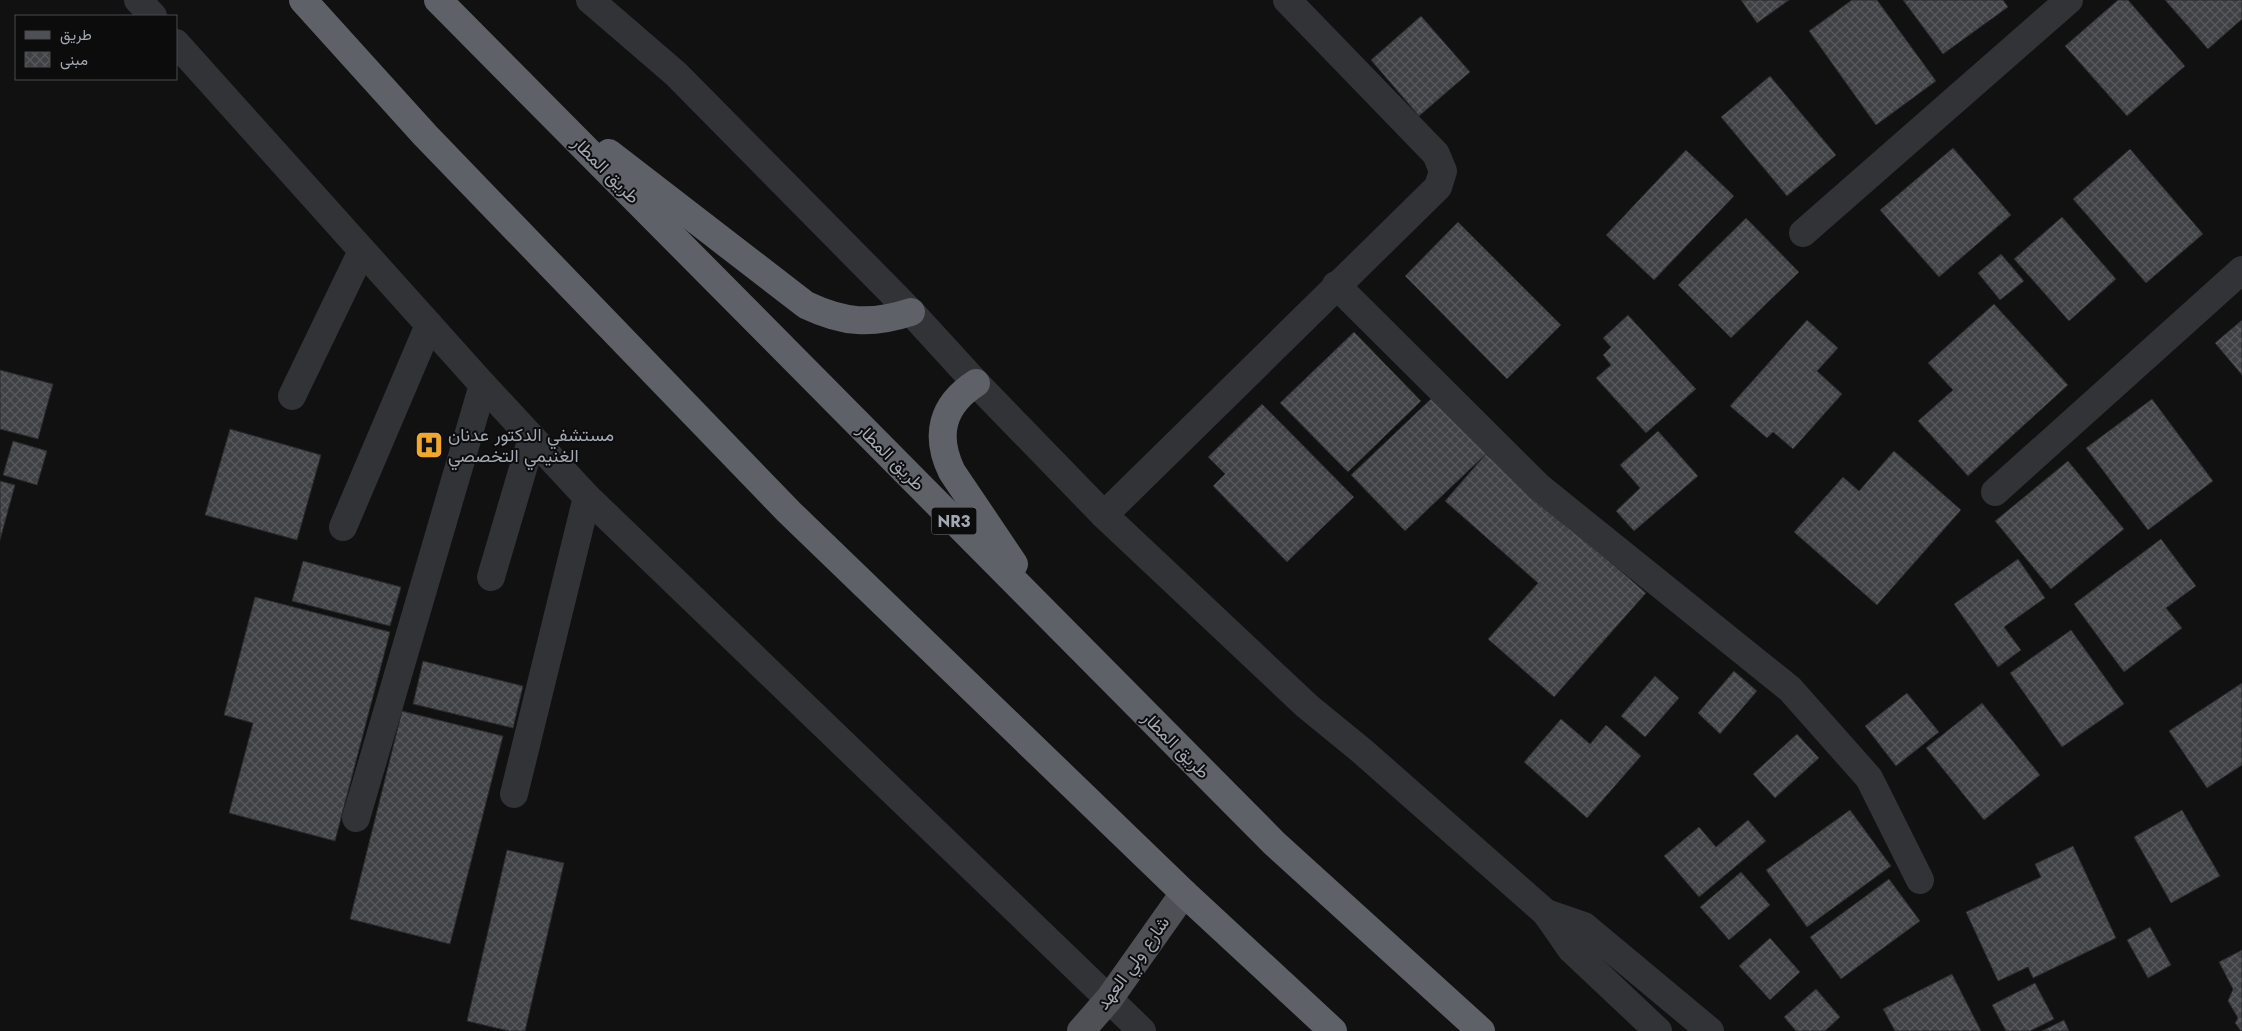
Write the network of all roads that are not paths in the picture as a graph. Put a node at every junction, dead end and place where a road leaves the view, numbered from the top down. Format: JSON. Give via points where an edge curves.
{"nodes":[{"id":1,"x":138,"y":0,"type":"edge"},
{"id":2,"x":303,"y":0,"type":"edge"},
{"id":3,"x":438,"y":0,"type":"edge"},
{"id":4,"x":590,"y":0,"type":"edge"},
{"id":5,"x":1287,"y":0,"type":"edge"},
{"id":6,"x":2070,"y":0,"type":"edge"},
{"id":7,"x":152,"y":15,"type":"edge"},
{"id":8,"x":178,"y":45,"type":"edge"},
{"id":9,"x":525,"y":88,"type":"junction"},
{"id":10,"x":1803,"y":233,"type":"dead end"},
{"id":11,"x":362,"y":251,"type":"junction"},
{"id":12,"x":2242,"y":270,"type":"edge"},
{"id":13,"x":1336,"y":285,"type":"junction"},
{"id":14,"x":911,"y":312,"type":"junction"},
{"id":15,"x":429,"y":326,"type":"junction"},
{"id":16,"x":976,"y":383,"type":"junction"},
{"id":17,"x":483,"y":385,"type":"junction"},
{"id":18,"x":292,"y":396,"type":"dead end"},
{"id":19,"x":532,"y":438,"type":"junction"},
{"id":20,"x":1995,"y":492,"type":"dead end"},
{"id":21,"x":587,"y":497,"type":"junction"},
{"id":22,"x":1104,"y":515,"type":"junction"},
{"id":23,"x":343,"y":527,"type":"dead end"},
{"id":24,"x":490,"y":577,"type":"dead end"},
{"id":25,"x":1049,"y":617,"type":"junction"},
{"id":26,"x":514,"y":794,"type":"dead end"},
{"id":27,"x":356,"y":818,"type":"dead end"},
{"id":28,"x":1920,"y":880,"type":"dead end"},
{"id":29,"x":1184,"y":893,"type":"junction"},
{"id":30,"x":1546,"y":913,"type":"junction"},
{"id":31,"x":1109,"y":999,"type":"junction"},
{"id":32,"x":1081,"y":1031,"type":"edge"},
{"id":33,"x":1142,"y":1031,"type":"edge"},
{"id":34,"x":1333,"y":1031,"type":"edge"},
{"id":35,"x":1481,"y":1031,"type":"edge"},
{"id":36,"x":1658,"y":1031,"type":"edge"},
{"id":37,"x":1710,"y":1031,"type":"edge"}],
"edges":[{"from":1,"to":7,"type":"street"},
{"from":2,"to":29,"type":"highway","via":[[425,136],[789,512]]},
{"from":3,"to":9,"type":"highway","name":"طريق المطار","number":"NR3"},
{"from":4,"to":14,"type":"street","via":[[676,74]]},
{"from":5,"to":13,"type":"street","via":[[1436,154],[1443,171],[1438,187]]},
{"from":6,"to":10,"type":"street"},
{"from":8,"to":11,"type":"street"},
{"from":9,"to":14,"type":"highway","via":[[806,305],[826,314],[869,322]]},
{"from":9,"to":25,"type":"highway","name":"طريق المطار","number":"NR3"},
{"from":11,"to":15,"type":"street"},
{"from":11,"to":18,"type":"street"},
{"from":12,"to":20,"type":"street"},
{"from":13,"to":22,"type":"street"},
{"from":13,"to":28,"type":"street","via":[[1539,487],[1790,689],[1869,778]]},
{"from":14,"to":16,"type":"street"},
{"from":15,"to":17,"type":"street"},
{"from":15,"to":23,"type":"street"},
{"from":16,"to":22,"type":"street"},
{"from":16,"to":25,"type":"highway","via":[[948,412],[942,441],[945,457]]},
{"from":17,"to":19,"type":"street"},
{"from":17,"to":27,"type":"street"},
{"from":19,"to":21,"type":"street"},
{"from":19,"to":24,"type":"street"},
{"from":21,"to":26,"type":"street"},
{"from":21,"to":31,"type":"street"},
{"from":22,"to":30,"type":"street","via":[[1307,706]]},
{"from":25,"to":35,"type":"highway","name":"طريق المطار","number":"NR3","via":[[1274,843]]},
{"from":29,"to":31,"type":"main road","name":"شارع ولي العهد"},
{"from":29,"to":34,"type":"highway"},
{"from":30,"to":36,"type":"street","via":[[1571,950]]},
{"from":30,"to":37,"type":"street","via":[[1584,926]]},
{"from":31,"to":32,"type":"main road","name":"شارع ولي العهد"},
{"from":31,"to":33,"type":"street"}]}
